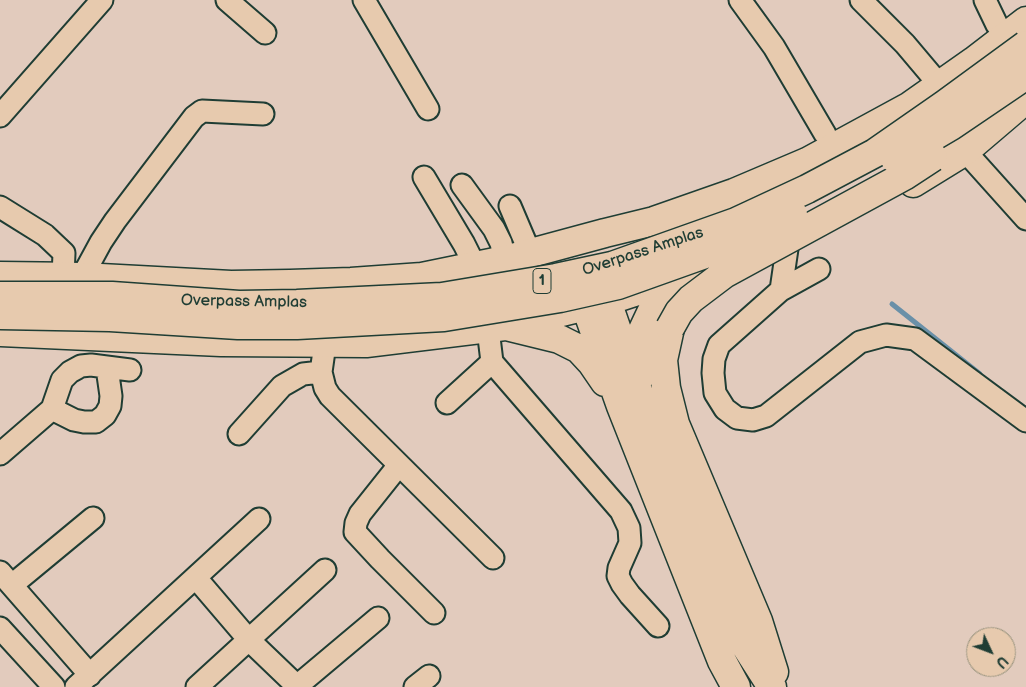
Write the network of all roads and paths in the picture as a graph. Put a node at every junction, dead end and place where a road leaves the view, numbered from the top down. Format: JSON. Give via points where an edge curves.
{"nodes":[{"id":1,"x":102,"y":0,"type":"edge"},
{"id":2,"x":227,"y":0,"type":"edge"},
{"id":3,"x":364,"y":0,"type":"edge"},
{"id":4,"x":740,"y":0,"type":"edge"},
{"id":5,"x":861,"y":0,"type":"edge"},
{"id":6,"x":985,"y":0,"type":"edge"},
{"id":7,"x":1026,"y":2,"type":"edge"},
{"id":8,"x":1026,"y":21,"type":"edge"},
{"id":9,"x":997,"y":25,"type":"junction"},
{"id":10,"x":265,"y":33,"type":"dead end"},
{"id":11,"x":1026,"y":45,"type":"edge"},
{"id":12,"x":932,"y":76,"type":"junction"},
{"id":13,"x":1026,"y":77,"type":"edge"},
{"id":14,"x":1026,"y":99,"type":"edge"},
{"id":15,"x":428,"y":109,"type":"dead end"},
{"id":16,"x":263,"y":114,"type":"dead end"},
{"id":17,"x":0,"y":116,"type":"edge"},
{"id":18,"x":825,"y":134,"type":"junction"},
{"id":19,"x":965,"y":151,"type":"junction"},
{"id":20,"x":424,"y":177,"type":"dead end"},
{"id":21,"x":462,"y":185,"type":"dead end"},
{"id":22,"x":510,"y":206,"type":"dead end"},
{"id":23,"x":0,"y":208,"type":"edge"},
{"id":24,"x":1026,"y":219,"type":"edge"},
{"id":25,"x":584,"y":239,"type":"junction"},
{"id":26,"x":788,"y":242,"type":"junction"},
{"id":27,"x":517,"y":257,"type":"junction"},
{"id":28,"x":475,"y":266,"type":"junction"},
{"id":29,"x":819,"y":269,"type":"dead end"},
{"id":30,"x":690,"y":274,"type":"junction"},
{"id":31,"x":0,"y":276,"type":"edge"},
{"id":32,"x":73,"y":277,"type":"junction"},
{"id":33,"x":781,"y":290,"type":"junction"},
{"id":34,"x":0,"y":296,"type":"edge"},
{"id":35,"x":597,"y":304,"type":"junction"},
{"id":36,"x":0,"y":315,"type":"edge"},
{"id":37,"x":496,"y":327,"type":"junction"},
{"id":38,"x":0,"y":332,"type":"edge"},
{"id":39,"x":325,"y":344,"type":"junction"},
{"id":40,"x":492,"y":362,"type":"junction"},
{"id":41,"x":107,"y":368,"type":"junction"},
{"id":42,"x":130,"y":370,"type":"dead end"},
{"id":43,"x":321,"y":372,"type":"junction"},
{"id":44,"x":447,"y":404,"type":"dead end"},
{"id":45,"x":621,"y":406,"type":"junction"},
{"id":46,"x":52,"y":409,"type":"junction"},
{"id":47,"x":1026,"y":420,"type":"edge"},
{"id":48,"x":652,"y":431,"type":"junction"},
{"id":49,"x":239,"y":434,"type":"dead end"},
{"id":50,"x":0,"y":454,"type":"edge"},
{"id":51,"x":399,"y":465,"type":"junction"},
{"id":52,"x":93,"y":518,"type":"dead end"},
{"id":53,"x":259,"y":518,"type":"dead end"},
{"id":54,"x":493,"y":558,"type":"dead end"},
{"id":55,"x":325,"y":570,"type":"dead end"},
{"id":56,"x":196,"y":578,"type":"junction"},
{"id":57,"x":6,"y":579,"type":"edge"},
{"id":58,"x":434,"y":613,"type":"dead end"},
{"id":59,"x":378,"y":618,"type":"dead end"},
{"id":60,"x":658,"y":626,"type":"dead end"},
{"id":61,"x":0,"y":628,"type":"edge"},
{"id":62,"x":249,"y":640,"type":"junction"},
{"id":63,"x":724,"y":674,"type":"edge"},
{"id":64,"x":83,"y":681,"type":"edge"},
{"id":65,"x":52,"y":686,"type":"edge"},
{"id":66,"x":298,"y":686,"type":"edge"},
{"id":67,"x":197,"y":687,"type":"edge"},
{"id":68,"x":736,"y":687,"type":"edge"},
{"id":69,"x":772,"y":687,"type":"edge"},
{"id":70,"x":779,"y":687,"type":"edge"}],
"edges":[{"from":1,"to":17,"type":"street"},
{"from":2,"to":10,"type":"street"},
{"from":3,"to":15,"type":"street"},
{"from":4,"to":18,"type":"street","via":[[774,47]]},
{"from":5,"to":12,"type":"street"},
{"from":6,"to":9,"type":"street"},
{"from":7,"to":9,"type":"highway"},
{"from":8,"to":25,"type":"highway","via":[[910,106],[807,162],[654,222]]},
{"from":9,"to":12,"type":"highway"},
{"from":11,"to":34,"type":"highway","name":"Overpass Amplas","number":"1","bridge":true,"via":[[875,153],[736,222],[612,266],[442,297],[239,305],[112,296]]},
{"from":12,"to":18,"type":"highway"},
{"from":13,"to":36,"type":"highway","name":"Overpass Amplas","number":"1","bridge":true,"via":[[879,169],[747,239],[618,285],[444,317],[297,325]]},
{"from":13,"to":70,"type":"highway","bridge":true,"via":[[957,141],[904,176],[724,274],[691,299],[670,328],[663,360],[675,424],[758,621]]},
{"from":14,"to":19,"type":"highway"},
{"from":16,"to":32,"type":"street","via":[[202,110]]},
{"from":18,"to":25,"type":"highway","via":[[766,164]]},
{"from":19,"to":24,"type":"street"},
{"from":19,"to":26,"type":"highway","via":[[878,205]]},
{"from":20,"to":28,"type":"street"},
{"from":21,"to":27,"type":"street","via":[[502,243]]},
{"from":22,"to":27,"type":"street"},
{"from":23,"to":32,"type":"street","via":[[45,235],[64,253]]},
{"from":25,"to":27,"type":"highway"},
{"from":25,"to":35,"type":"highway"},
{"from":26,"to":30,"type":"highway"},
{"from":26,"to":33,"type":"street"},
{"from":27,"to":28,"type":"highway"},
{"from":28,"to":32,"type":"highway","via":[[422,277],[290,284],[231,285]]},
{"from":29,"to":33,"type":"street"},
{"from":30,"to":35,"type":"highway"},
{"from":30,"to":48,"type":"highway","via":[[664,296],[642,332],[638,356]]},
{"from":31,"to":32,"type":"highway"},
{"from":33,"to":47,"type":"street","via":[[719,345],[714,359],[715,393],[725,409],[737,418],[753,420],[766,416],[860,342],[886,335],[915,339]]},
{"from":35,"to":37,"type":"highway"},
{"from":35,"to":45,"type":"highway"},
{"from":35,"to":48,"type":"highway"},
{"from":37,"to":39,"type":"highway","via":[[366,343]]},
{"from":37,"to":40,"type":"street"},
{"from":37,"to":45,"type":"highway","via":[[559,339],[579,349]]},
{"from":38,"to":39,"type":"highway"},
{"from":39,"to":43,"type":"street"},
{"from":40,"to":44,"type":"street"},
{"from":40,"to":60,"type":"street","via":[[621,511],[629,528],[630,543],[618,576]]},
{"from":41,"to":42,"type":"street"},
{"from":41,"to":46,"type":"street","via":[[81,366],[70,372],[62,380]]},
{"from":41,"to":46,"type":"street","via":[[110,406],[96,422],[74,420]]},
{"from":43,"to":49,"type":"street","via":[[303,374],[282,386]]},
{"from":43,"to":51,"type":"street","via":[[330,396]]},
{"from":45,"to":63,"type":"highway"},
{"from":46,"to":50,"type":"street"},
{"from":48,"to":69,"type":"highway","via":[[738,634]]},
{"from":51,"to":54,"type":"street"},
{"from":51,"to":58,"type":"street","via":[[360,514],[356,532]]},
{"from":52,"to":57,"type":"street"},
{"from":53,"to":56,"type":"street"},
{"from":55,"to":62,"type":"street"},
{"from":56,"to":62,"type":"street"},
{"from":56,"to":64,"type":"street"},
{"from":57,"to":64,"type":"street"},
{"from":59,"to":66,"type":"street"},
{"from":61,"to":65,"type":"street"},
{"from":62,"to":66,"type":"street"},
{"from":62,"to":67,"type":"street"},
{"from":63,"to":68,"type":"highway"}]}
